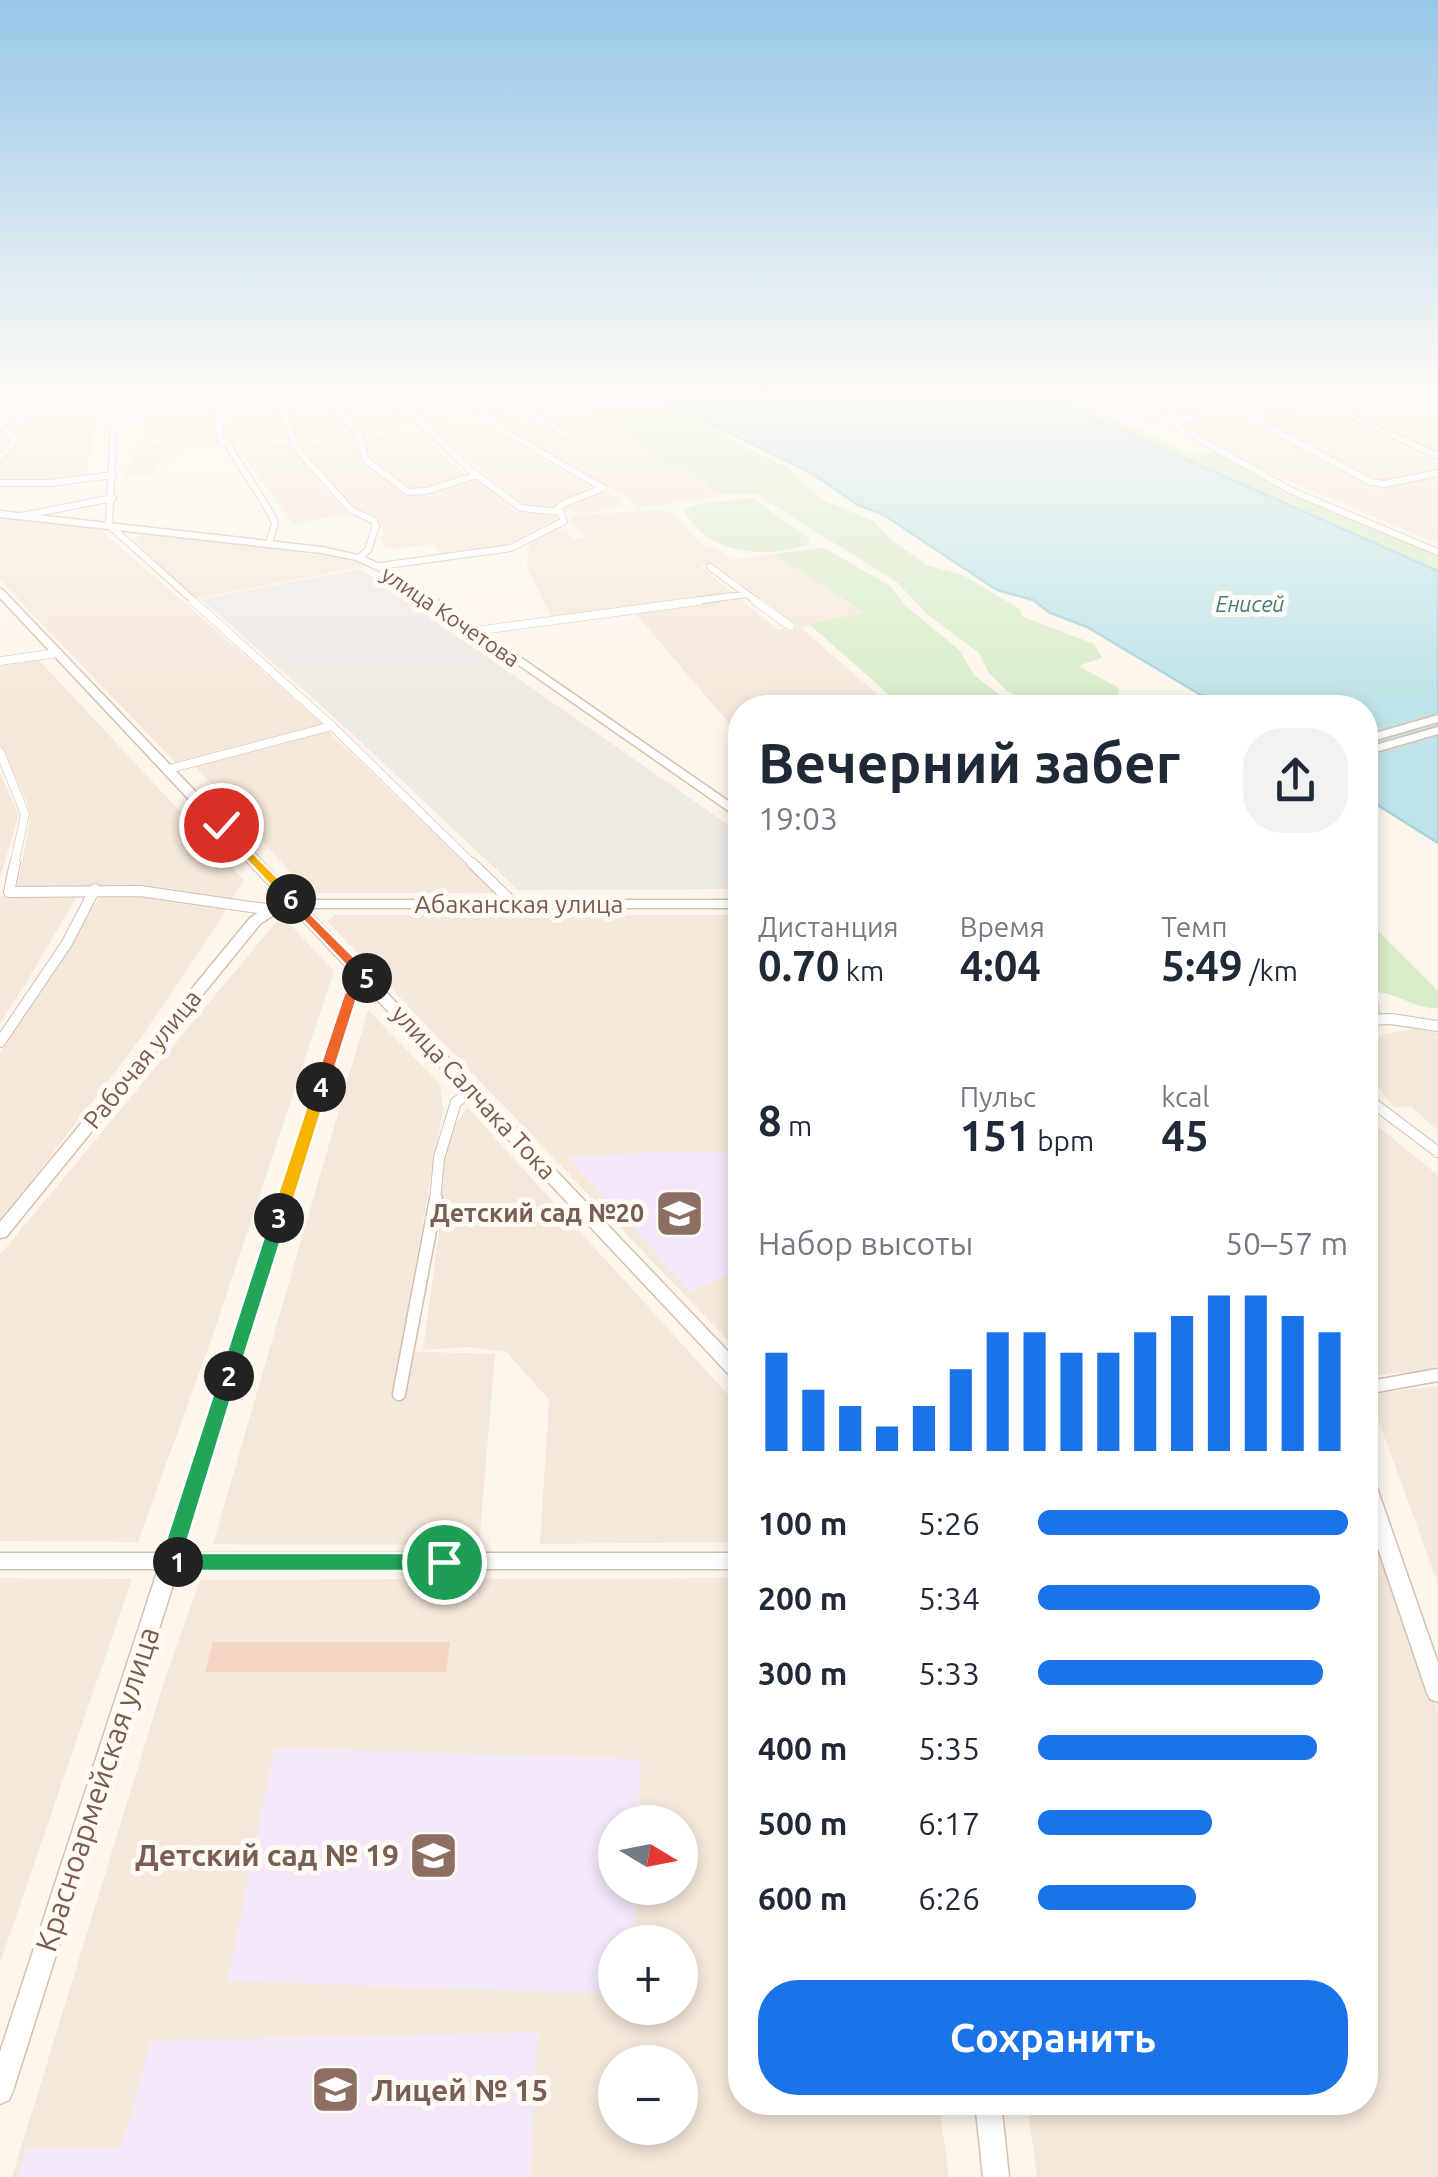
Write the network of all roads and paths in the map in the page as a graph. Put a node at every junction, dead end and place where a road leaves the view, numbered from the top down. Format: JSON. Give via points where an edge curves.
{"nodes":[{"id":1,"x":113,"y":498,"type":"joint"},
{"id":2,"x":263,"y":498,"type":"edge"},
{"id":3,"x":340,"y":498,"type":"edge"},
{"id":4,"x":507,"y":498,"type":"edge"},
{"id":5,"x":579,"y":498,"type":"edge"},
{"id":6,"x":1308,"y":498,"type":"edge"},
{"id":7,"x":560,"y":512,"type":"junction"},
{"id":8,"x":0,"y":514,"type":"edge"},
{"id":9,"x":20,"y":516,"type":"junction"},
{"id":10,"x":109,"y":525,"type":"junction"},
{"id":11,"x":269,"y":543,"type":"junction"},
{"id":12,"x":1438,"y":552,"type":"edge"},
{"id":13,"x":359,"y":558,"type":"junction"},
{"id":14,"x":380,"y":566,"type":"junction"},
{"id":15,"x":710,"y":567,"type":"dead end"},
{"id":16,"x":0,"y":592,"type":"edge"},
{"id":17,"x":747,"y":594,"type":"junction"},
{"id":18,"x":790,"y":626,"type":"dead end"},
{"id":19,"x":474,"y":632,"type":"junction"},
{"id":20,"x":58,"y":653,"type":"junction"},
{"id":21,"x":0,"y":661,"type":"edge"},
{"id":22,"x":1438,"y":718,"type":"edge"},
{"id":23,"x":332,"y":726,"type":"junction"},
{"id":24,"x":1438,"y":730,"type":"edge"},
{"id":25,"x":1378,"y":736,"type":"edge"},
{"id":26,"x":1378,"y":748,"type":"edge"},
{"id":27,"x":0,"y":752,"type":"edge"},
{"id":28,"x":169,"y":769,"type":"junction"},
{"id":29,"x":728,"y":807,"type":"edge"},
{"id":30,"x":95,"y":889,"type":"junction"},
{"id":31,"x":297,"y":904,"type":"junction"},
{"id":32,"x":514,"y":904,"type":"junction"},
{"id":33,"x":728,"y":904,"type":"edge"},
{"id":34,"x":272,"y":910,"type":"junction"},
{"id":35,"x":368,"y":979,"type":"junction"},
{"id":36,"x":1378,"y":1020,"type":"edge"},
{"id":37,"x":1438,"y":1026,"type":"edge"},
{"id":38,"x":0,"y":1042,"type":"edge"},
{"id":39,"x":473,"y":1091,"type":"junction"},
{"id":40,"x":1378,"y":1106,"type":"edge"},
{"id":41,"x":1438,"y":1152,"type":"edge"},
{"id":42,"x":0,"y":1234,"type":"edge"},
{"id":43,"x":728,"y":1362,"type":"edge"},
{"id":44,"x":1438,"y":1375,"type":"edge"},
{"id":45,"x":1378,"y":1386,"type":"edge"},
{"id":46,"x":400,"y":1394,"type":"dead end"},
{"id":47,"x":1378,"y":1520,"type":"edge"},
{"id":48,"x":0,"y":1561,"type":"edge"},
{"id":49,"x":728,"y":1561,"type":"edge"},
{"id":50,"x":170,"y":1562,"type":"junction"},
{"id":51,"x":1438,"y":1693,"type":"edge"},
{"id":52,"x":0,"y":2091,"type":"edge"},
{"id":53,"x":989,"y":2115,"type":"edge"},
{"id":54,"x":996,"y":2177,"type":"edge"}],
"edges":[{"from":1,"to":9,"type":"street"},
{"from":1,"to":10,"type":"street"},
{"from":2,"to":11,"type":"street","via":[[275,523]]},
{"from":3,"to":13,"type":"street","via":[[376,526]]},
{"from":4,"to":7,"type":"street","via":[[521,508]]},
{"from":5,"to":7,"type":"street"},
{"from":6,"to":12,"type":"street"},
{"from":7,"to":14,"type":"street","via":[[562,524],[518,546]]},
{"from":8,"to":9,"type":"street","name":"улица Кочетова"},
{"from":9,"to":10,"type":"street","name":"улица Кочетова"},
{"from":10,"to":11,"type":"street","name":"улица Кочетова"},
{"from":10,"to":23,"type":"street"},
{"from":11,"to":13,"type":"street","name":"улица Кочетова"},
{"from":13,"to":14,"type":"street","name":"улица Кочетова"},
{"from":14,"to":19,"type":"street","name":"улица Кочетова"},
{"from":15,"to":17,"type":"street"},
{"from":16,"to":20,"type":"street","name":"улица Салчака Тока"},
{"from":17,"to":18,"type":"street"},
{"from":17,"to":19,"type":"street"},
{"from":19,"to":29,"type":"street","name":"улица Кочетова"},
{"from":20,"to":21,"type":"street"},
{"from":20,"to":28,"type":"street","name":"улица Салчака Тока"},
{"from":22,"to":25,"type":"street"},
{"from":23,"to":28,"type":"street"},
{"from":23,"to":32,"type":"street"},
{"from":24,"to":26,"type":"street"},
{"from":27,"to":30,"type":"street","via":[[25,814],[9,892]]},
{"from":28,"to":31,"type":"street","name":"улица Салчака Тока"},
{"from":30,"to":34,"type":"street"},
{"from":30,"to":38,"type":"street"},
{"from":31,"to":32,"type":"street","name":"Абаканская улица"},
{"from":31,"to":34,"type":"street"},
{"from":31,"to":35,"type":"street","name":"улица Салчака Тока"},
{"from":32,"to":33,"type":"street","name":"Абаканская улица"},
{"from":34,"to":42,"type":"street","name":"Рабочая улица","via":[[255,921]]},
{"from":35,"to":39,"type":"street","name":"улица Салчака Тока"},
{"from":35,"to":50,"type":"street","name":"Красноармейская улица","via":[[351,994]]},
{"from":36,"to":37,"type":"street"},
{"from":39,"to":43,"type":"street","name":"улица Салчака Тока"},
{"from":39,"to":46,"type":"street","via":[[456,1102],[440,1158]]},
{"from":40,"to":41,"type":"street"},
{"from":44,"to":45,"type":"street"},
{"from":47,"to":51,"type":"street"},
{"from":48,"to":50,"type":"street"},
{"from":49,"to":50,"type":"street"},
{"from":50,"to":52,"type":"street","name":"Красноармейская улица"},
{"from":53,"to":54,"type":"street"}]}
